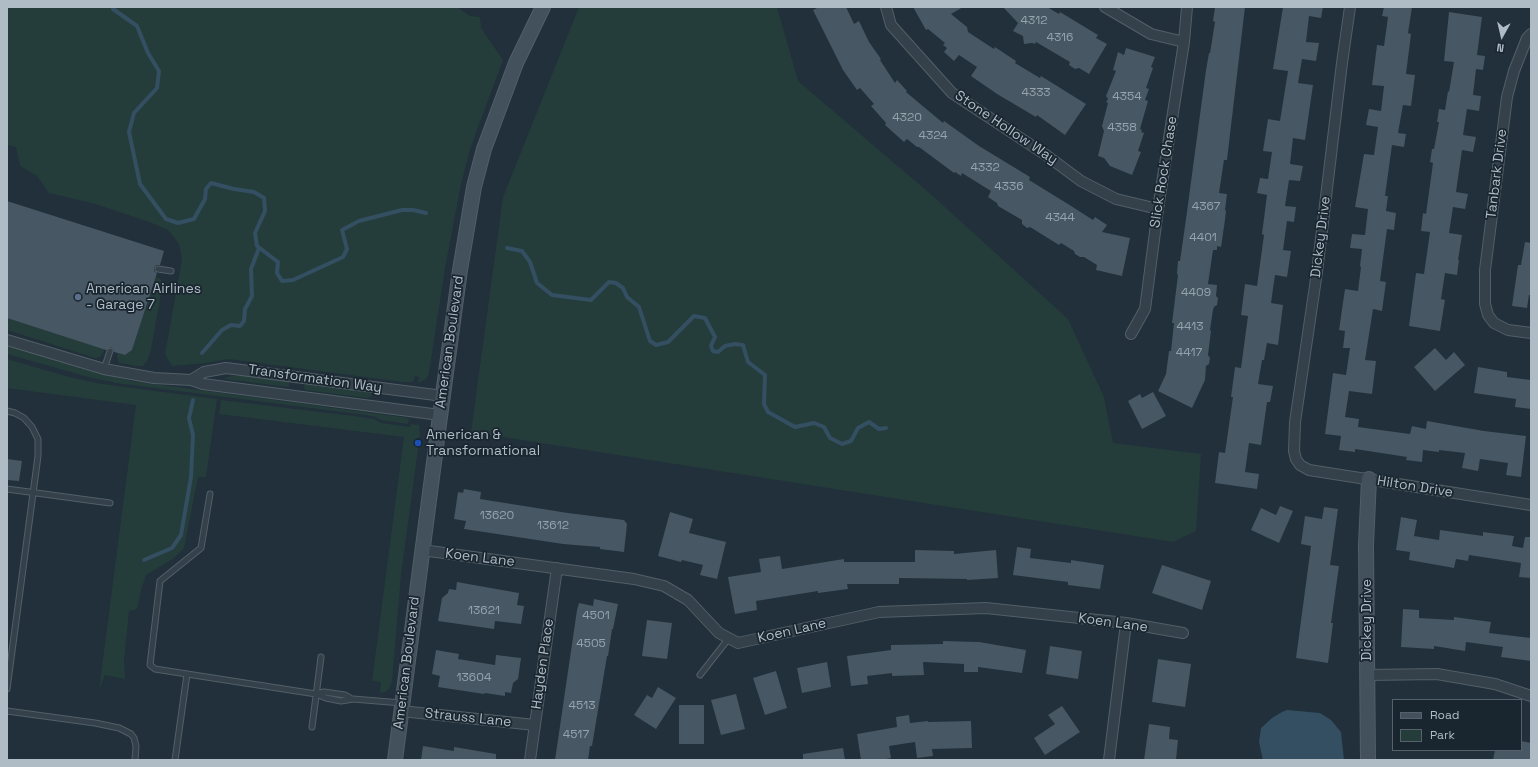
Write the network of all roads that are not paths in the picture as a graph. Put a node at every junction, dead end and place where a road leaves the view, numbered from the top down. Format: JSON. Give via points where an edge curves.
{"nodes":[{"id":1,"x":543,"y":7,"type":"edge"},
{"id":2,"x":886,"y":7,"type":"edge"},
{"id":3,"x":1105,"y":7,"type":"edge"},
{"id":4,"x":1187,"y":7,"type":"edge"},
{"id":5,"x":1350,"y":7,"type":"edge"},
{"id":6,"x":1531,"y":34,"type":"edge"},
{"id":7,"x":1184,"y":42,"type":"junction"},
{"id":8,"x":1158,"y":209,"type":"junction"},
{"id":9,"x":158,"y":269,"type":"dead end"},
{"id":10,"x":171,"y":271,"type":"dead end"},
{"id":11,"x":1531,"y":333,"type":"edge"},
{"id":12,"x":1131,"y":334,"type":"dead end"},
{"id":13,"x":7,"y":340,"type":"edge"},
{"id":14,"x":110,"y":351,"type":"dead end"},
{"id":15,"x":104,"y":369,"type":"junction"},
{"id":16,"x":190,"y":380,"type":"junction"},
{"id":17,"x":443,"y":396,"type":"junction"},
{"id":18,"x":7,"y":411,"type":"edge"},
{"id":19,"x":440,"y":415,"type":"junction"},
{"id":20,"x":1300,"y":465,"type":"joint"},
{"id":21,"x":1369,"y":479,"type":"junction"},
{"id":22,"x":7,"y":489,"type":"edge"},
{"id":23,"x":33,"y":493,"type":"junction"},
{"id":24,"x":210,"y":494,"type":"dead end"},
{"id":25,"x":110,"y":503,"type":"dead end"},
{"id":26,"x":1531,"y":505,"type":"edge"},
{"id":27,"x":422,"y":550,"type":"junction"},
{"id":28,"x":557,"y":568,"type":"junction"},
{"id":29,"x":1126,"y":623,"type":"junction"},
{"id":30,"x":1183,"y":633,"type":"dead end"},
{"id":31,"x":729,"y":638,"type":"junction"},
{"id":32,"x":321,"y":657,"type":"dead end"},
{"id":33,"x":187,"y":674,"type":"junction"},
{"id":34,"x":700,"y":675,"type":"dead end"},
{"id":35,"x":1367,"y":675,"type":"junction"},
{"id":36,"x":7,"y":689,"type":"edge"},
{"id":37,"x":316,"y":694,"type":"junction"},
{"id":38,"x":1531,"y":696,"type":"edge"},
{"id":39,"x":401,"y":707,"type":"junction"},
{"id":40,"x":7,"y":711,"type":"edge"},
{"id":41,"x":535,"y":725,"type":"junction"},
{"id":42,"x":312,"y":727,"type":"dead end"},
{"id":43,"x":135,"y":760,"type":"edge"},
{"id":44,"x":175,"y":760,"type":"edge"},
{"id":45,"x":395,"y":760,"type":"edge"},
{"id":46,"x":530,"y":760,"type":"edge"},
{"id":47,"x":1110,"y":760,"type":"edge"},
{"id":48,"x":1368,"y":760,"type":"edge"}],
"edges":[{"from":1,"to":17,"type":"street","name":"American Boulevard","via":[[516,63],[484,149],[474,187]]},
{"from":2,"to":8,"type":"street","name":"Stone Hollow Way","via":[[891,25],[952,92],[1081,181],[1116,199]]},
{"from":3,"to":7,"type":"street","via":[[1151,34]]},
{"from":4,"to":7,"type":"street","name":"Slick Rock Chase"},
{"from":5,"to":20,"type":"street","name":"Dickey Drive","via":[[1317,272],[1295,422],[1294,451]]},
{"from":6,"to":11,"type":"street","name":"Tanbark Drive","via":[[1514,71],[1507,97],[1485,270],[1485,304],[1494,324],[1508,330]]},
{"from":7,"to":8,"type":"street","name":"Slick Rock Chase"},
{"from":8,"to":12,"type":"street","name":"Slick Rock Chase","via":[[1144,309]]},
{"from":9,"to":10,"type":"lane"},
{"from":13,"to":15,"type":"street","name":"Transformation Way"},
{"from":14,"to":15,"type":"lane"},
{"from":15,"to":16,"type":"street","name":"Transformation Way","via":[[154,378]]},
{"from":16,"to":17,"type":"street","name":"Transformation Way","via":[[204,372],[226,368]]},
{"from":16,"to":19,"type":"street","name":"Transformation Way","via":[[203,384]]},
{"from":17,"to":19,"type":"street","name":"American Boulevard"},
{"from":18,"to":23,"type":"lane","via":[[24,418],[38,439]]},
{"from":19,"to":27,"type":"street","name":"American Boulevard"},
{"from":20,"to":21,"type":"street","name":"Hilton Drive","via":[[1309,470]]},
{"from":21,"to":26,"type":"street","name":"Hilton Drive"},
{"from":21,"to":35,"type":"street","name":"Dickey Drive","via":[[1366,545]]},
{"from":22,"to":23,"type":"lane"},
{"from":23,"to":25,"type":"lane"},
{"from":23,"to":36,"type":"lane"},
{"from":24,"to":33,"type":"lane","via":[[201,548],[160,581],[153,634],[150,665],[155,669]]},
{"from":27,"to":28,"type":"street","name":"Koen Lane"},
{"from":27,"to":39,"type":"street","name":"American Boulevard"},
{"from":28,"to":31,"type":"street","name":"Koen Lane","via":[[664,586],[688,600],[719,633]]},
{"from":28,"to":41,"type":"street","name":"Hayden Place"},
{"from":29,"to":30,"type":"street","name":"Koen Lane"},
{"from":29,"to":31,"type":"street","name":"Koen Lane","via":[[986,608],[879,612],[738,643]]},
{"from":29,"to":47,"type":"street"},
{"from":31,"to":34,"type":"lane"},
{"from":32,"to":37,"type":"lane"},
{"from":33,"to":37,"type":"lane"},
{"from":33,"to":44,"type":"lane"},
{"from":35,"to":38,"type":"street","via":[[1436,674],[1495,684]]},
{"from":35,"to":48,"type":"street","name":"Dickey Drive"},
{"from":37,"to":39,"type":"lane","via":[[324,692],[345,695],[353,699]]},
{"from":37,"to":42,"type":"lane"},
{"from":39,"to":41,"type":"street","name":"Strauss Lane"},
{"from":39,"to":45,"type":"street","name":"American Boulevard"},
{"from":40,"to":43,"type":"lane","via":[[95,723],[127,731],[134,738]]},
{"from":41,"to":46,"type":"street","name":"Hayden Place"}]}
